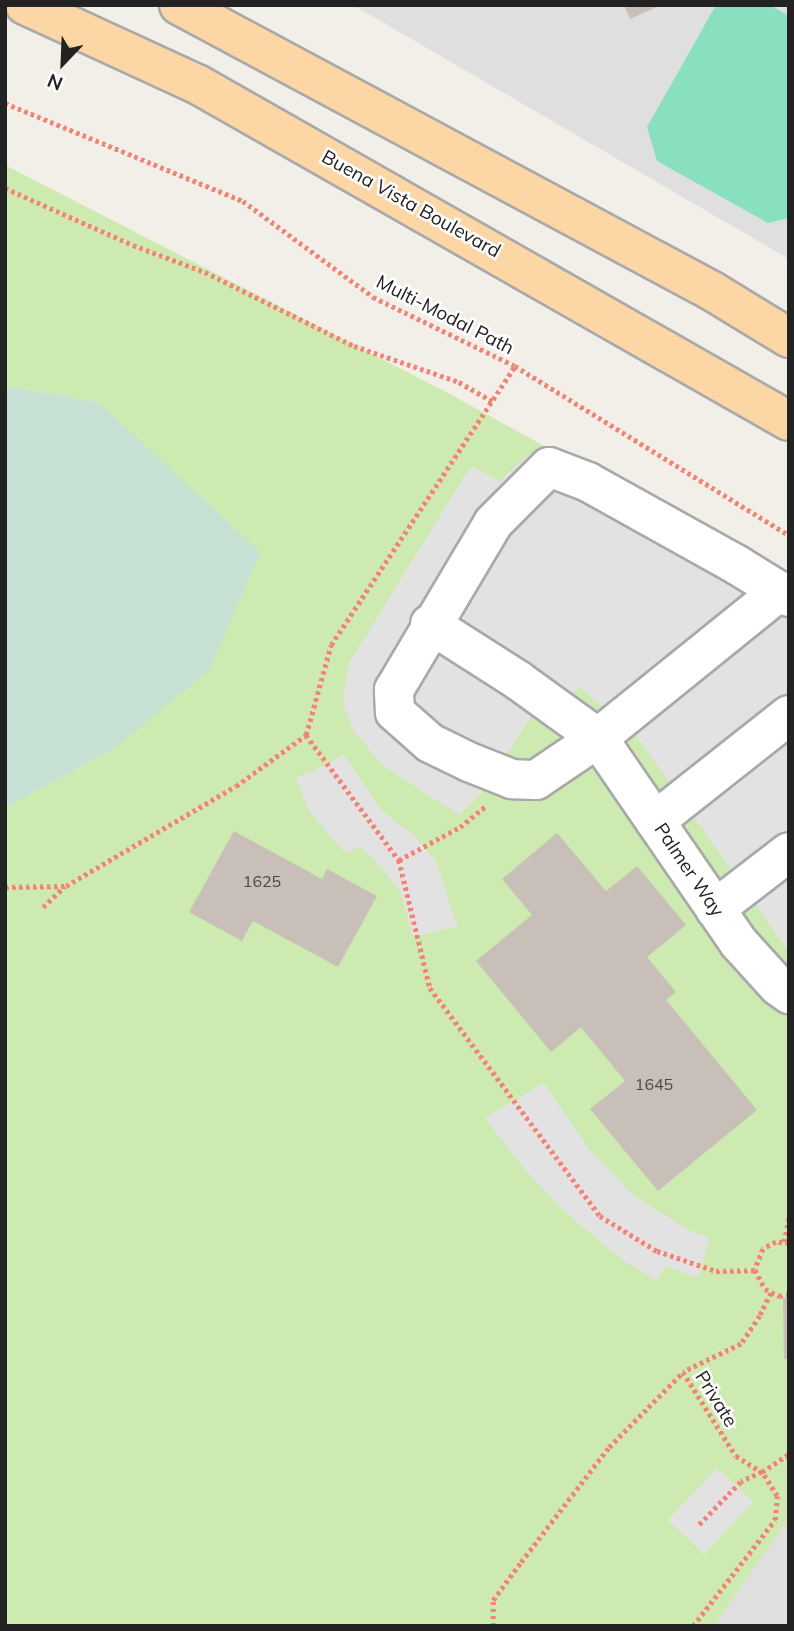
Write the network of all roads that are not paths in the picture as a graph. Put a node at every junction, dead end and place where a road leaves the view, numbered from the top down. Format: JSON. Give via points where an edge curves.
{"nodes":[{"id":1,"x":25,"y":5,"type":"edge"},
{"id":2,"x":178,"y":5,"type":"edge"},
{"id":3,"x":789,"y":338,"type":"edge"},
{"id":4,"x":789,"y":421,"type":"edge"},
{"id":5,"x":784,"y":594,"type":"edge"},
{"id":6,"x":430,"y":624,"type":"junction"},
{"id":7,"x":789,"y":715,"type":"edge"},
{"id":8,"x":598,"y":738,"type":"junction"},
{"id":9,"x":655,"y":821,"type":"junction"},
{"id":10,"x":789,"y":852,"type":"edge"},
{"id":11,"x":715,"y":909,"type":"junction"},
{"id":12,"x":785,"y":986,"type":"edge"}],
"edges":[{"from":1,"to":4,"type":"main road","name":"Buena Vista Boulevard","via":[[197,84]]},
{"from":2,"to":3,"type":"main road","via":[[712,290]]},
{"from":5,"to":6,"type":"street","via":[[588,482],[550,467],[493,523]]},
{"from":5,"to":8,"type":"street"},
{"from":6,"to":8,"type":"street","name":"Palmer Way"},
{"from":6,"to":8,"type":"street","via":[[394,690],[394,712],[430,743],[512,779],[536,780]]},
{"from":7,"to":9,"type":"street"},
{"from":8,"to":9,"type":"street","name":"Palmer Way"},
{"from":9,"to":11,"type":"street","name":"Palmer Way"},
{"from":10,"to":11,"type":"street"},
{"from":11,"to":12,"type":"street","name":"Palmer Way"}]}
